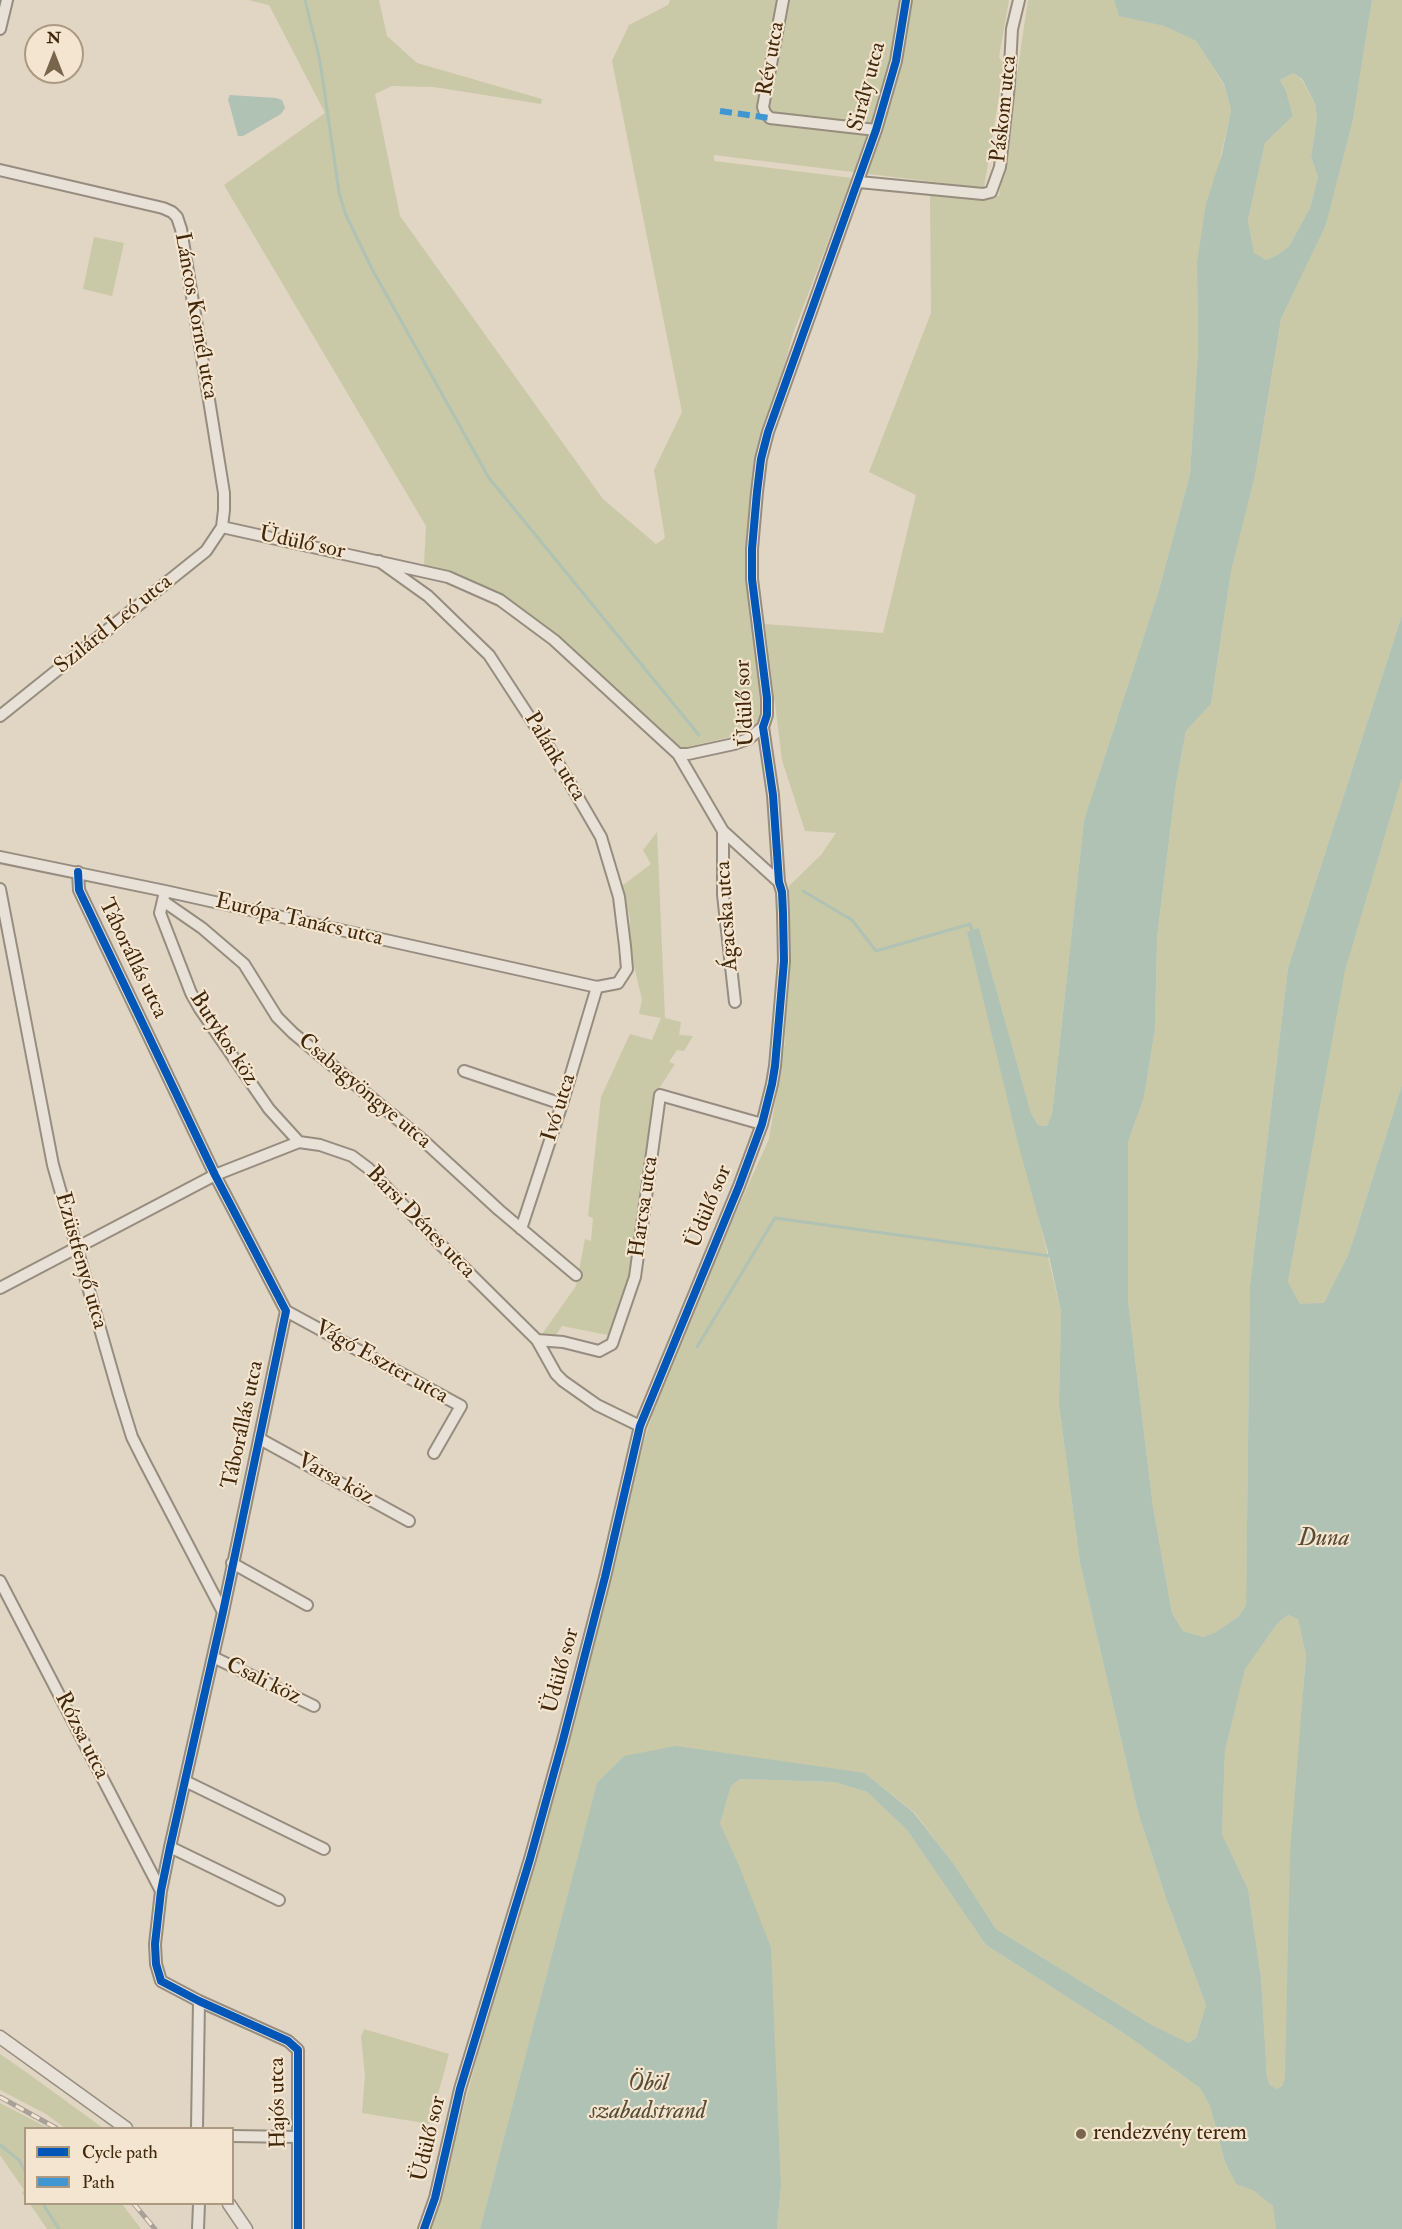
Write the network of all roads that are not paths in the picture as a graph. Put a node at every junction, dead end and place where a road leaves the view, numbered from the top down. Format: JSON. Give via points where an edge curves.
{"nodes":[{"id":1,"x":7,"y":0,"type":"edge"},
{"id":2,"x":783,"y":0,"type":"edge"},
{"id":3,"x":906,"y":0,"type":"edge"},
{"id":4,"x":1019,"y":0,"type":"edge"},
{"id":5,"x":0,"y":29,"type":"edge"},
{"id":6,"x":876,"y":130,"type":"junction"},
{"id":7,"x":0,"y":170,"type":"edge"},
{"id":8,"x":859,"y":182,"type":"junction"},
{"id":9,"x":222,"y":528,"type":"junction"},
{"id":10,"x":379,"y":561,"type":"junction"},
{"id":11,"x":0,"y":716,"type":"edge"},
{"id":12,"x":763,"y":728,"type":"junction"},
{"id":13,"x":678,"y":754,"type":"junction"},
{"id":14,"x":723,"y":831,"type":"junction"},
{"id":15,"x":0,"y":857,"type":"edge"},
{"id":16,"x":78,"y":872,"type":"junction"},
{"id":17,"x":779,"y":882,"type":"junction"},
{"id":18,"x":0,"y":889,"type":"edge"},
{"id":19,"x":164,"y":896,"type":"junction"},
{"id":20,"x":597,"y":987,"type":"junction"},
{"id":21,"x":735,"y":1002,"type":"dead end"},
{"id":22,"x":464,"y":1071,"type":"dead end"},
{"id":23,"x":562,"y":1104,"type":"junction"},
{"id":24,"x":762,"y":1124,"type":"junction"},
{"id":25,"x":299,"y":1142,"type":"junction"},
{"id":26,"x":215,"y":1175,"type":"junction"},
{"id":27,"x":521,"y":1229,"type":"junction"},
{"id":28,"x":76,"y":1248,"type":"junction"},
{"id":29,"x":576,"y":1275,"type":"dead end"},
{"id":30,"x":0,"y":1288,"type":"edge"},
{"id":31,"x":286,"y":1311,"type":"junction"},
{"id":32,"x":537,"y":1340,"type":"junction"},
{"id":33,"x":640,"y":1426,"type":"junction"},
{"id":34,"x":260,"y":1439,"type":"junction"},
{"id":35,"x":434,"y":1453,"type":"dead end"},
{"id":36,"x":409,"y":1521,"type":"dead end"},
{"id":37,"x":232,"y":1563,"type":"junction"},
{"id":38,"x":0,"y":1581,"type":"edge"},
{"id":39,"x":308,"y":1605,"type":"dead end"},
{"id":40,"x":223,"y":1612,"type":"junction"},
{"id":41,"x":213,"y":1657,"type":"junction"},
{"id":42,"x":314,"y":1706,"type":"dead end"},
{"id":43,"x":185,"y":1781,"type":"junction"},
{"id":44,"x":170,"y":1847,"type":"junction"},
{"id":45,"x":324,"y":1849,"type":"dead end"},
{"id":46,"x":161,"y":1891,"type":"junction"},
{"id":47,"x":279,"y":1900,"type":"dead end"},
{"id":48,"x":199,"y":2001,"type":"junction"},
{"id":49,"x":0,"y":2037,"type":"edge"},
{"id":50,"x":125,"y":2127,"type":"edge"},
{"id":51,"x":197,"y":2127,"type":"edge"},
{"id":52,"x":234,"y":2136,"type":"edge"},
{"id":53,"x":298,"y":2137,"type":"junction"},
{"id":54,"x":200,"y":2205,"type":"edge"},
{"id":55,"x":230,"y":2205,"type":"edge"},
{"id":56,"x":198,"y":2229,"type":"edge"},
{"id":57,"x":246,"y":2229,"type":"edge"},
{"id":58,"x":298,"y":2229,"type":"edge"},
{"id":59,"x":424,"y":2229,"type":"edge"}],
"edges":[{"from":1,"to":5,"type":"street"},
{"from":2,"to":6,"type":"street","name":"Rév utca","via":[[765,113],[770,118]]},
{"from":3,"to":6,"type":"street","name":"Sirály utca","via":[[896,61]]},
{"from":4,"to":8,"type":"street","name":"Páskom utca","via":[[1012,29],[1000,166],[991,192]]},
{"from":6,"to":8,"type":"street","name":"Sirály utca"},
{"from":7,"to":9,"type":"street","name":"Láncos Kornél utca","via":[[163,208],[177,218],[182,229],[224,493]]},
{"from":8,"to":12,"type":"street","name":"Üdülő sor","via":[[761,459],[752,579],[767,698]]},
{"from":9,"to":10,"type":"street","name":"Üdülő sor"},
{"from":9,"to":11,"type":"street","name":"Szilárd Leó utca","via":[[206,551]]},
{"from":10,"to":13,"type":"street","name":"Üdülő sor","via":[[448,577],[500,600],[554,640]]},
{"from":10,"to":20,"type":"street","name":"Palánk utca","via":[[428,596],[489,655],[601,837],[619,897],[627,969],[618,983]]},
{"from":12,"to":13,"type":"street","name":"Üdülő sor","via":[[748,739]]},
{"from":12,"to":17,"type":"street","name":"Üdülő sor","via":[[774,795]]},
{"from":13,"to":14,"type":"street","name":"Üdülő sor"},
{"from":14,"to":17,"type":"street","name":"Üdülő sor"},
{"from":14,"to":21,"type":"street","name":"Ágacska utca","via":[[723,895]]},
{"from":15,"to":16,"type":"street","name":"Európa Tanács utca"},
{"from":16,"to":19,"type":"street","name":"Európa Tanács utca"},
{"from":16,"to":26,"type":"street","name":"Táborállás utca","via":[[79,890]]},
{"from":17,"to":24,"type":"street","name":"Üdülő sor","via":[[784,961],[776,1066]]},
{"from":18,"to":28,"type":"street","name":"Ezüstfenyő utca","via":[[53,1165]]},
{"from":19,"to":20,"type":"street","name":"Európa Tanács utca"},
{"from":19,"to":25,"type":"street","name":"Butykos köz","via":[[160,913],[200,1009],[269,1109]]},
{"from":19,"to":27,"type":"street","name":"Csabagyöngye utca","via":[[244,964],[277,1017],[293,1034],[425,1142]]},
{"from":20,"to":23,"type":"street","name":"Ivó utca"},
{"from":22,"to":23,"type":"street"},
{"from":23,"to":27,"type":"street","name":"Ivó utca"},
{"from":24,"to":32,"type":"street","name":"Harcsa utca","via":[[660,1095],[635,1277],[612,1344],[599,1350]]},
{"from":24,"to":33,"type":"street","name":"Üdülő sor"},
{"from":25,"to":26,"type":"street"},
{"from":25,"to":32,"type":"street","name":"Barsi Dénes utca","via":[[338,1150],[368,1168]]},
{"from":26,"to":28,"type":"street"},
{"from":26,"to":31,"type":"street","name":"Táborállás utca"},
{"from":27,"to":29,"type":"street","name":"Csabagyöngye utca"},
{"from":28,"to":30,"type":"street"},
{"from":28,"to":40,"type":"street","name":"Ezüstfenyő utca","via":[[132,1437]]},
{"from":31,"to":34,"type":"street","name":"Táborállás utca"},
{"from":31,"to":35,"type":"street","name":"Vágó Eszter utca","via":[[461,1406]]},
{"from":32,"to":33,"type":"street","name":"Barsi Dénes utca","via":[[563,1381],[597,1405]]},
{"from":33,"to":59,"type":"street","name":"Üdülő sor","via":[[563,1740],[463,2079]]},
{"from":34,"to":36,"type":"street","name":"Varsa köz"},
{"from":34,"to":37,"type":"street","name":"Táborállás utca"},
{"from":37,"to":39,"type":"street"},
{"from":37,"to":40,"type":"street","name":"Táborállás utca"},
{"from":38,"to":46,"type":"street","name":"Rózsa utca"},
{"from":40,"to":41,"type":"street","name":"Táborállás utca"},
{"from":41,"to":42,"type":"street","name":"Csali köz"},
{"from":41,"to":43,"type":"street","name":"Táborállás utca"},
{"from":43,"to":44,"type":"street","name":"Táborállás utca"},
{"from":43,"to":45,"type":"street"},
{"from":44,"to":46,"type":"street","name":"Táborállás utca"},
{"from":44,"to":47,"type":"street"},
{"from":46,"to":48,"type":"street","name":"Táborállás utca","via":[[156,1931],[158,1976]]},
{"from":48,"to":51,"type":"street"},
{"from":48,"to":53,"type":"street","name":"Hajós utca","via":[[288,2041],[298,2050]]},
{"from":49,"to":50,"type":"street"},
{"from":52,"to":53,"type":"street"},
{"from":53,"to":58,"type":"street","name":"Hajós utca"},
{"from":54,"to":56,"type":"street"},
{"from":55,"to":57,"type":"street"}]}
